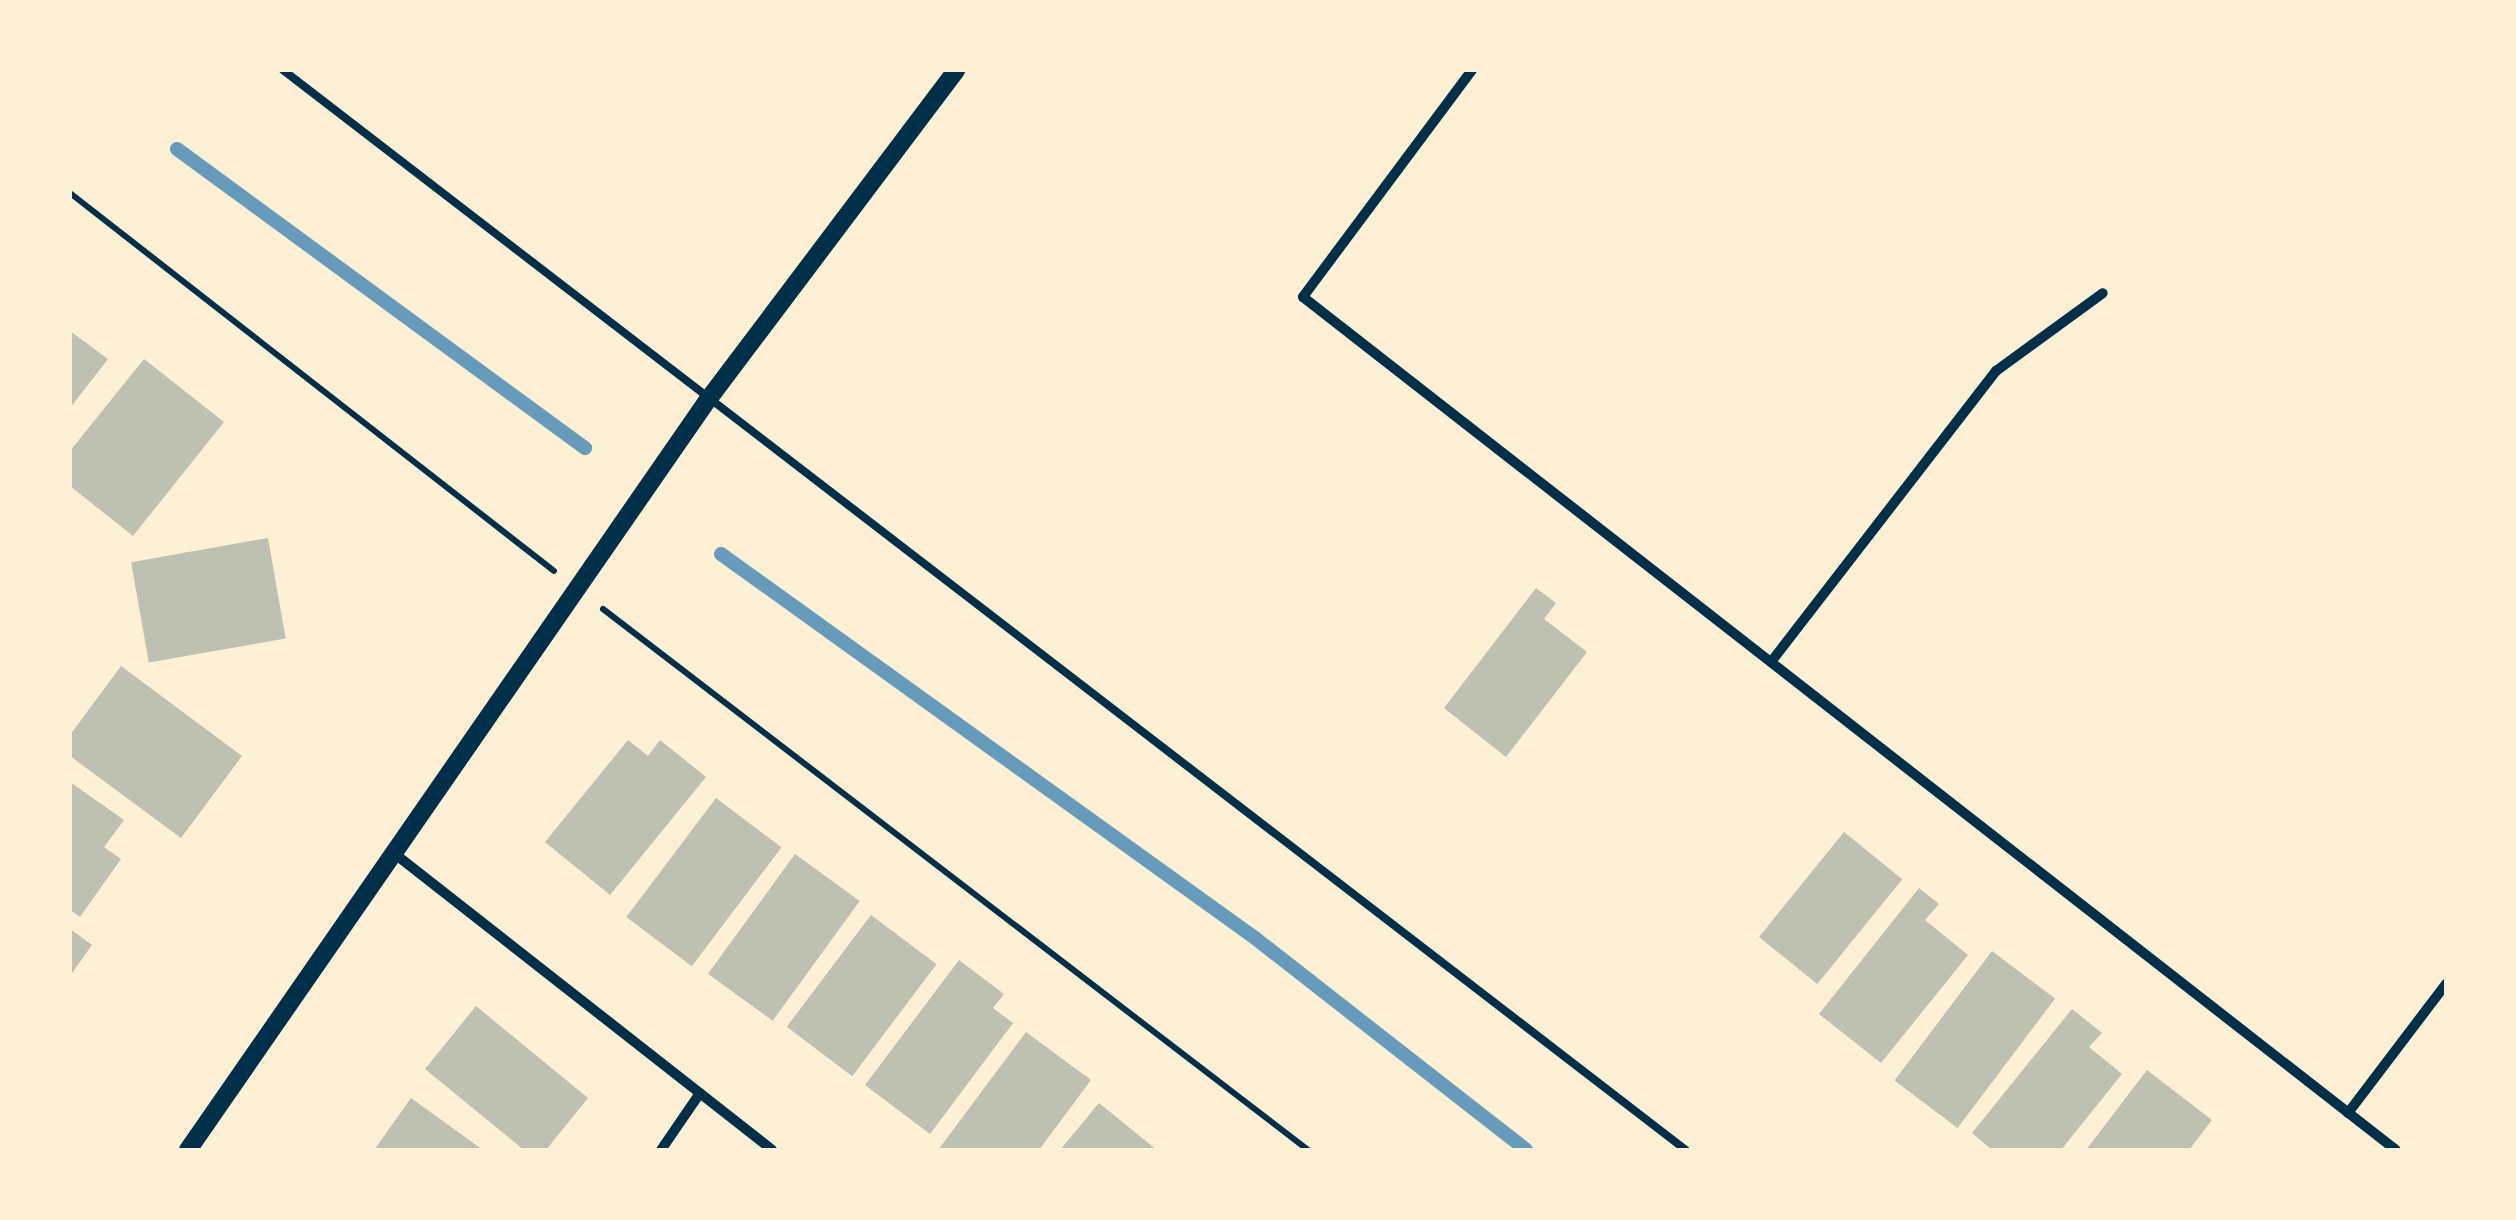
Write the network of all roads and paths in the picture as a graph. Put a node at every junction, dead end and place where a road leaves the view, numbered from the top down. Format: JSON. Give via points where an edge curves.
{"nodes":[{"id":1,"x":283,"y":70,"type":"edge"},
{"id":2,"x":956,"y":70,"type":"edge"},
{"id":3,"x":1472,"y":70,"type":"edge"},
{"id":4,"x":70,"y":194,"type":"edge"},
{"id":5,"x":2103,"y":293,"type":"dead end"},
{"id":6,"x":707,"y":401,"type":"junction"},
{"id":7,"x":582,"y":594,"type":"junction"},
{"id":8,"x":1772,"y":662,"type":"junction"},
{"id":9,"x":396,"y":854,"type":"junction"},
{"id":10,"x":2446,"y":984,"type":"edge"},
{"id":11,"x":700,"y":1093,"type":"junction"},
{"id":12,"x":2348,"y":1113,"type":"junction"},
{"id":13,"x":188,"y":1150,"type":"edge"},
{"id":14,"x":661,"y":1150,"type":"edge"},
{"id":15,"x":772,"y":1150,"type":"edge"},
{"id":16,"x":1308,"y":1150,"type":"edge"},
{"id":17,"x":1686,"y":1150,"type":"edge"},
{"id":18,"x":2396,"y":1150,"type":"edge"}],
"edges":[{"from":1,"to":6,"type":"lane"},
{"from":2,"to":6,"type":"street"},
{"from":3,"to":8,"type":"street","via":[[1303,297]]},
{"from":4,"to":7,"type":"path"},
{"from":5,"to":8,"type":"street","via":[[1996,371]]},
{"from":6,"to":7,"type":"street"},
{"from":6,"to":17,"type":"lane"},
{"from":7,"to":9,"type":"street"},
{"from":7,"to":16,"type":"path"},
{"from":8,"to":12,"type":"street"},
{"from":9,"to":11,"type":"street"},
{"from":9,"to":13,"type":"street"},
{"from":10,"to":12,"type":"street"},
{"from":11,"to":14,"type":"street"},
{"from":11,"to":15,"type":"street"},
{"from":12,"to":18,"type":"street"}]}
